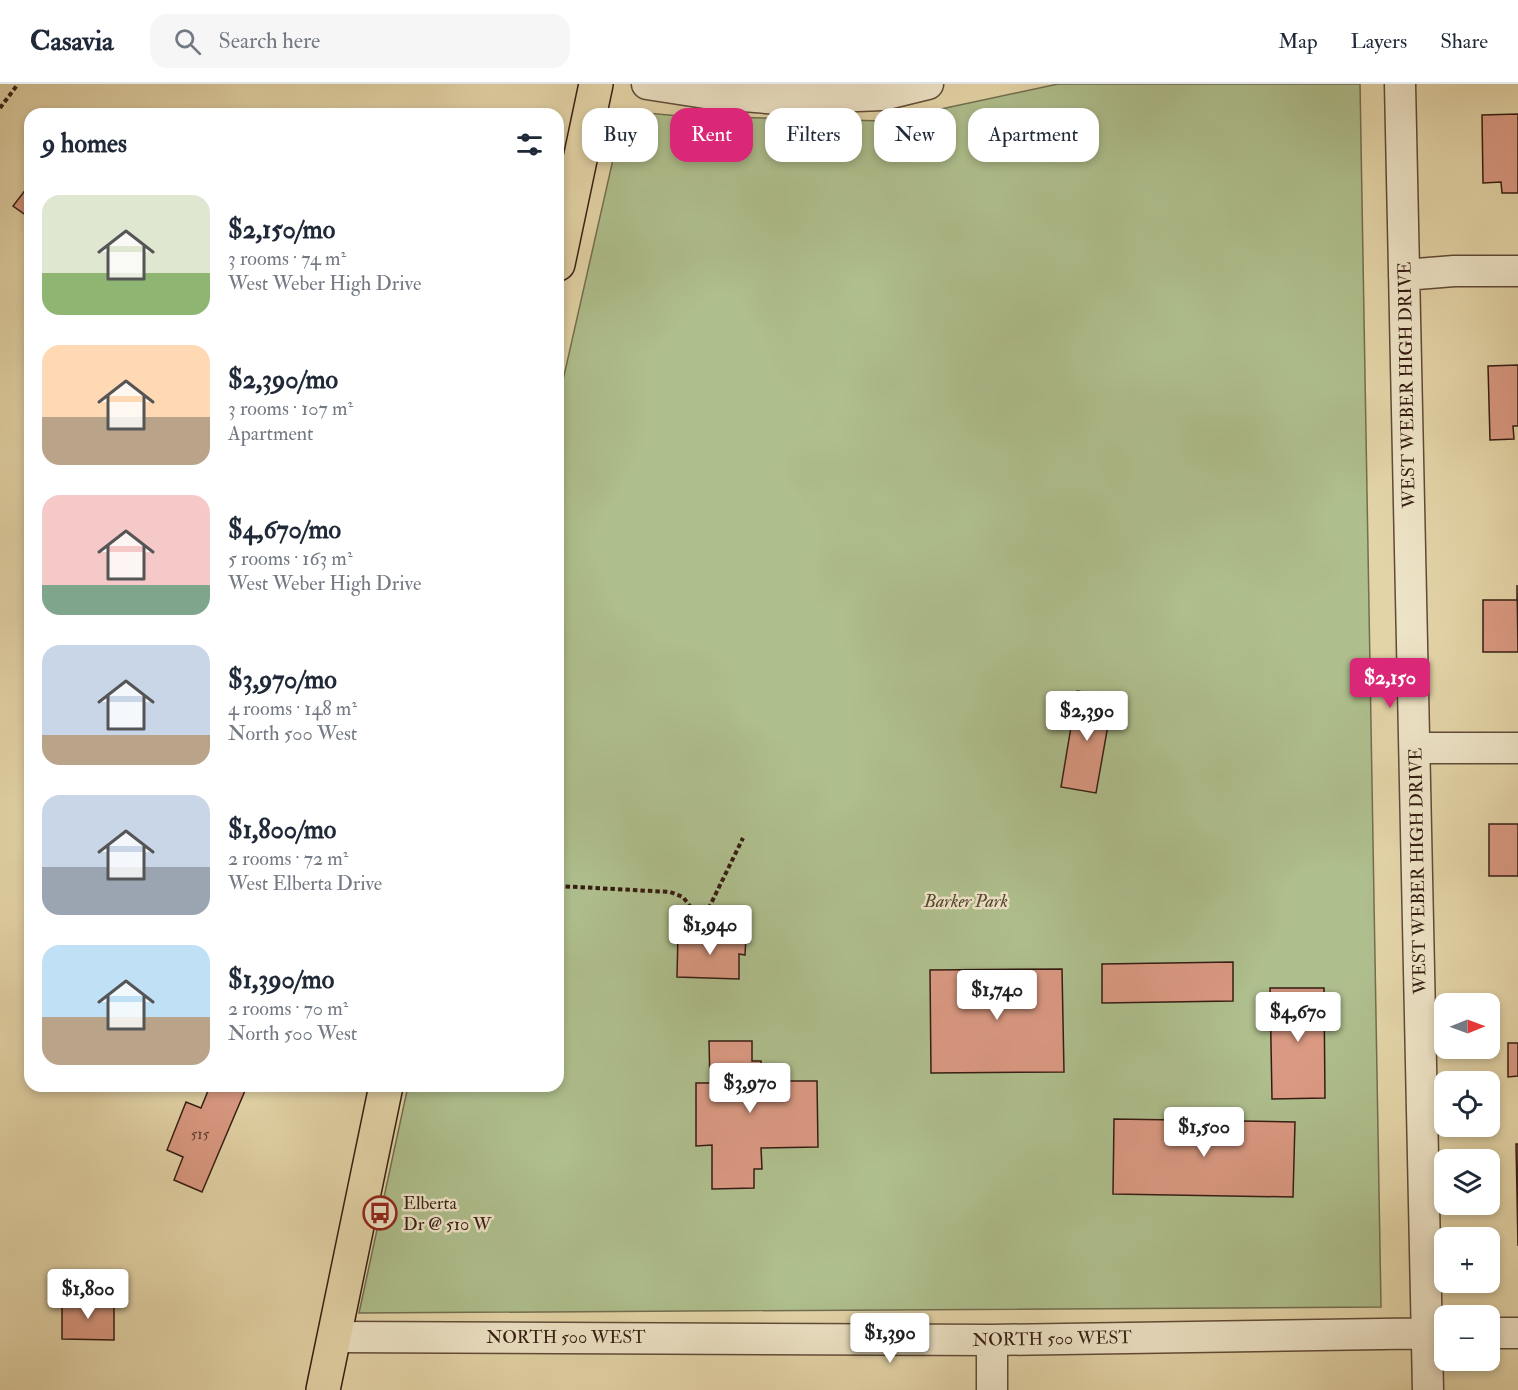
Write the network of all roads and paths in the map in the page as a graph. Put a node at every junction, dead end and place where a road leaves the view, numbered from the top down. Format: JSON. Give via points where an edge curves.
{"nodes":[{"id":1,"x":18,"y":84,"type":"edge"},
{"id":2,"x":596,"y":84,"type":"edge"},
{"id":3,"x":647,"y":84,"type":"edge"},
{"id":4,"x":928,"y":84,"type":"edge"},
{"id":5,"x":1400,"y":84,"type":"edge"},
{"id":6,"x":0,"y":108,"type":"edge"},
{"id":7,"x":564,"y":236,"type":"edge"},
{"id":8,"x":1518,"y":271,"type":"edge"},
{"id":9,"x":1404,"y":275,"type":"junction"},
{"id":10,"x":1415,"y":748,"type":"junction"},
{"id":11,"x":1518,"y":748,"type":"edge"},
{"id":12,"x":743,"y":838,"type":"dead end"},
{"id":13,"x":564,"y":886,"type":"edge"},
{"id":14,"x":385,"y":1092,"type":"edge"},
{"id":15,"x":1435,"y":1305,"type":"edge"},
{"id":16,"x":1434,"y":1333,"type":"edge"},
{"id":17,"x":1518,"y":1333,"type":"edge"},
{"id":18,"x":1500,"y":1334,"type":"edge"},
{"id":19,"x":335,"y":1337,"type":"junction"},
{"id":20,"x":992,"y":1340,"type":"junction"},
{"id":21,"x":1434,"y":1347,"type":"edge"},
{"id":22,"x":323,"y":1390,"type":"edge"},
{"id":23,"x":992,"y":1390,"type":"edge"},
{"id":24,"x":1428,"y":1390,"type":"edge"}],
"edges":[{"from":1,"to":6,"type":"path"},
{"from":2,"to":7,"type":"main road"},
{"from":3,"to":4,"type":"street","via":[[779,99],[883,95]]},
{"from":5,"to":9,"type":"street","name":"WEST WEBER HIGH DRIVE"},
{"from":8,"to":9,"type":"street"},
{"from":9,"to":10,"type":"street","name":"WEST WEBER HIGH DRIVE"},
{"from":10,"to":11,"type":"street"},
{"from":10,"to":15,"type":"street","name":"WEST WEBER HIGH DRIVE"},
{"from":12,"to":13,"type":"path","via":[[702,922],[682,897],[670,892]]},
{"from":14,"to":19,"type":"main road"},
{"from":16,"to":20,"type":"street","name":"NORTH 500 WEST"},
{"from":17,"to":18,"type":"street"},
{"from":19,"to":20,"type":"street","name":"NORTH 500 WEST"},
{"from":19,"to":22,"type":"main road"},
{"from":20,"to":23,"type":"street"},
{"from":21,"to":24,"type":"street","name":"WEST WEBER HIGH DRIVE"}]}
